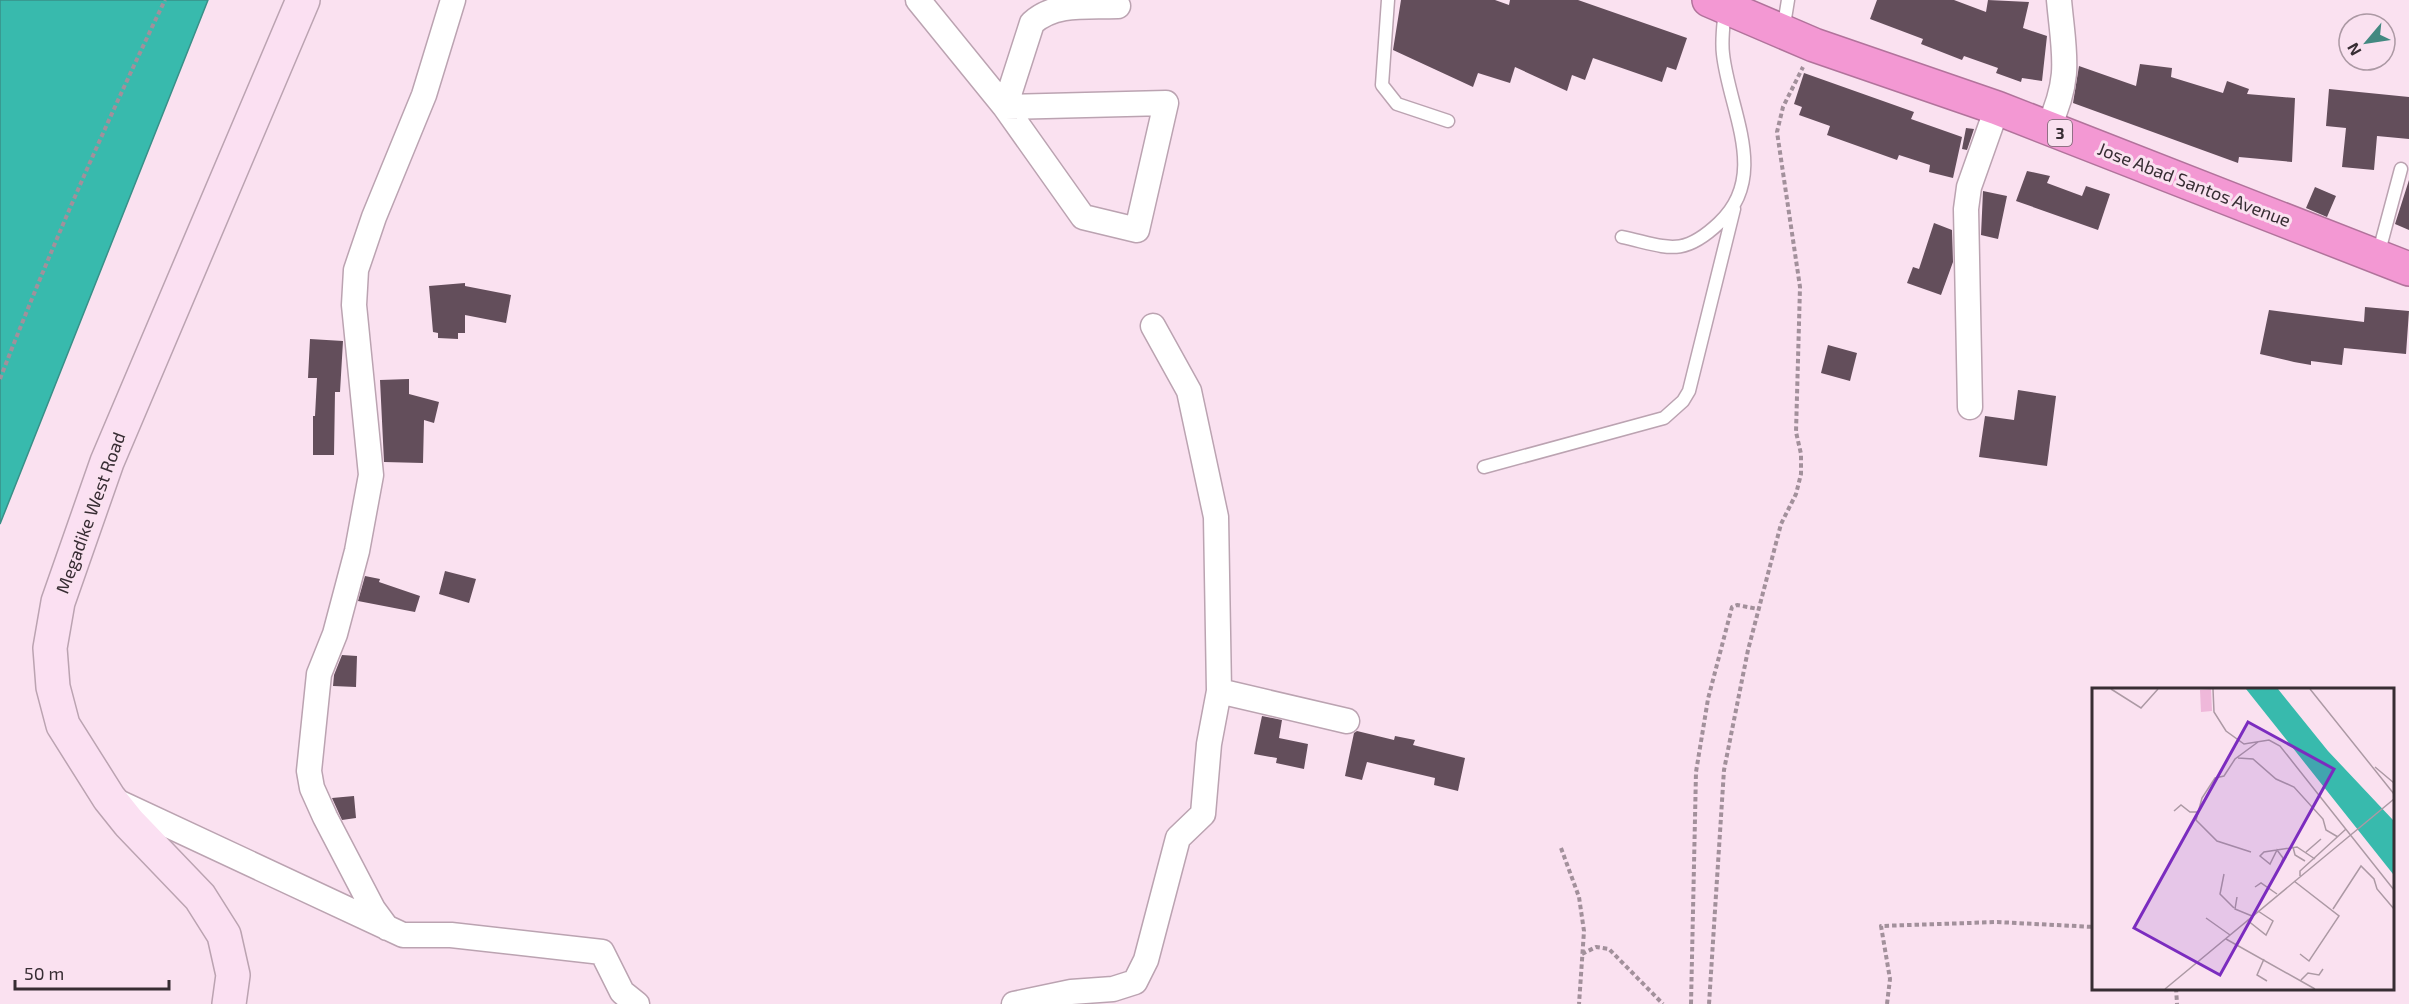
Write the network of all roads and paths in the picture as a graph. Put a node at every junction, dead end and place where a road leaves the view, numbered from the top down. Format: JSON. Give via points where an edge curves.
{"nodes":[{"id":1,"x":165,"y":0,"type":"edge"},
{"id":2,"x":303,"y":0,"type":"edge"},
{"id":3,"x":453,"y":0,"type":"edge"},
{"id":4,"x":918,"y":0,"type":"edge"},
{"id":5,"x":1388,"y":0,"type":"edge"},
{"id":6,"x":2059,"y":0,"type":"edge"},
{"id":7,"x":1717,"y":3,"type":"edge"},
{"id":8,"x":1118,"y":6,"type":"dead end"},
{"id":9,"x":1785,"y":15,"type":"edge"},
{"id":10,"x":1814,"y":45,"type":"junction"},
{"id":11,"x":1005,"y":107,"type":"junction"},
{"id":12,"x":1997,"y":108,"type":"junction"},
{"id":13,"x":1448,"y":122,"type":"dead end"},
{"id":14,"x":2048,"y":128,"type":"junction"},
{"id":15,"x":2401,"y":168,"type":"dead end"},
{"id":16,"x":1734,"y":209,"type":"junction"},
{"id":17,"x":1622,"y":237,"type":"dead end"},
{"id":18,"x":2378,"y":256,"type":"junction"},
{"id":19,"x":2409,"y":269,"type":"edge"},
{"id":20,"x":1153,"y":326,"type":"dead end"},
{"id":21,"x":0,"y":379,"type":"edge"},
{"id":22,"x":1970,"y":407,"type":"dead end"},
{"id":23,"x":1484,"y":467,"type":"dead end"},
{"id":24,"x":1759,"y":609,"type":"junction"},
{"id":25,"x":1219,"y":691,"type":"junction"},
{"id":26,"x":1347,"y":721,"type":"dead end"},
{"id":27,"x":109,"y":798,"type":"junction"},
{"id":28,"x":1561,"y":848,"type":"dead end"},
{"id":29,"x":2092,"y":927,"type":"edge"},
{"id":30,"x":387,"y":928,"type":"junction"},
{"id":31,"x":1582,"y":954,"type":"junction"},
{"id":32,"x":2176,"y":989,"type":"edge"},
{"id":33,"x":1053,"y":1001,"type":"edge"},
{"id":34,"x":229,"y":1004,"type":"edge"},
{"id":35,"x":637,"y":1004,"type":"edge"},
{"id":36,"x":1014,"y":1004,"type":"edge"},
{"id":37,"x":1579,"y":1004,"type":"edge"},
{"id":38,"x":1663,"y":1004,"type":"edge"},
{"id":39,"x":1690,"y":1004,"type":"edge"},
{"id":40,"x":1708,"y":1004,"type":"edge"},
{"id":41,"x":1887,"y":1004,"type":"edge"},
{"id":42,"x":2177,"y":1004,"type":"edge"}],
"edges":[{"from":1,"to":21,"type":"path","via":[[99,138]]},
{"from":2,"to":27,"type":"street","name":"Megadike West Road","via":[[107,462],[58,602],[50,648],[53,687],[63,724]]},
{"from":3,"to":30,"type":"street","via":[[424,95],[356,270],[354,305],[371,475],[357,551],[335,634],[319,674],[309,771],[324,817]]},
{"from":4,"to":11,"type":"street"},
{"from":5,"to":13,"type":"lane","via":[[1382,85],[1397,104]]},
{"from":6,"to":14,"type":"street","via":[[2066,73],[2061,100]]},
{"from":7,"to":9,"type":"highway","name":"Jose Abad Santos Avenue","number":"3"},
{"from":7,"to":16,"type":"lane","via":[[1723,54],[1743,134],[1742,181]]},
{"from":8,"to":11,"type":"street","via":[[1060,8],[1042,14],[1032,23]]},
{"from":9,"to":10,"type":"highway","name":"Jose Abad Santos Avenue","number":"3"},
{"from":10,"to":12,"type":"highway","name":"Jose Abad Santos Avenue","number":"3"},
{"from":10,"to":24,"type":"path","via":[[1783,107],[1777,132],[1800,287],[1796,432],[1802,454],[1801,474],[1781,524]]},
{"from":11,"to":11,"type":"street","via":[[1166,103],[1137,230],[1083,217]]},
{"from":12,"to":14,"type":"highway","name":"Jose Abad Santos Avenue","number":"3"},
{"from":12,"to":22,"type":"street","via":[[1969,188],[1966,209]]},
{"from":14,"to":18,"type":"highway","name":"Jose Abad Santos Avenue","number":"3"},
{"from":15,"to":18,"type":"lane"},
{"from":16,"to":17,"type":"lane","via":[[1703,238],[1687,247],[1669,248]]},
{"from":16,"to":23,"type":"lane","via":[[1689,391],[1683,401],[1665,418]]},
{"from":18,"to":19,"type":"highway","name":"Jose Abad Santos Avenue","number":"3"},
{"from":20,"to":25,"type":"street","via":[[1189,391],[1215,518]]},
{"from":24,"to":39,"type":"path","via":[[1732,607],[1703,721],[1695,772]]},
{"from":24,"to":40,"type":"path","via":[[1724,770]]},
{"from":25,"to":26,"type":"street"},
{"from":25,"to":33,"type":"street","via":[[1209,744],[1203,814],[1178,838],[1146,960],[1135,982],[1113,989],[1071,992]]},
{"from":27,"to":30,"type":"street"},
{"from":27,"to":34,"type":"street","name":"Megadike West Road","via":[[214,916],[224,934],[233,975]]},
{"from":28,"to":31,"type":"path","via":[[1579,897],[1584,930]]},
{"from":29,"to":41,"type":"path","via":[[1997,922],[1881,926],[1890,979]]},
{"from":30,"to":35,"type":"street","via":[[403,935],[451,935],[603,952],[622,992]]},
{"from":31,"to":37,"type":"path"},
{"from":31,"to":38,"type":"path","via":[[1596,947],[1609,949]]},
{"from":32,"to":42,"type":"path"},
{"from":33,"to":36,"type":"street"}]}
